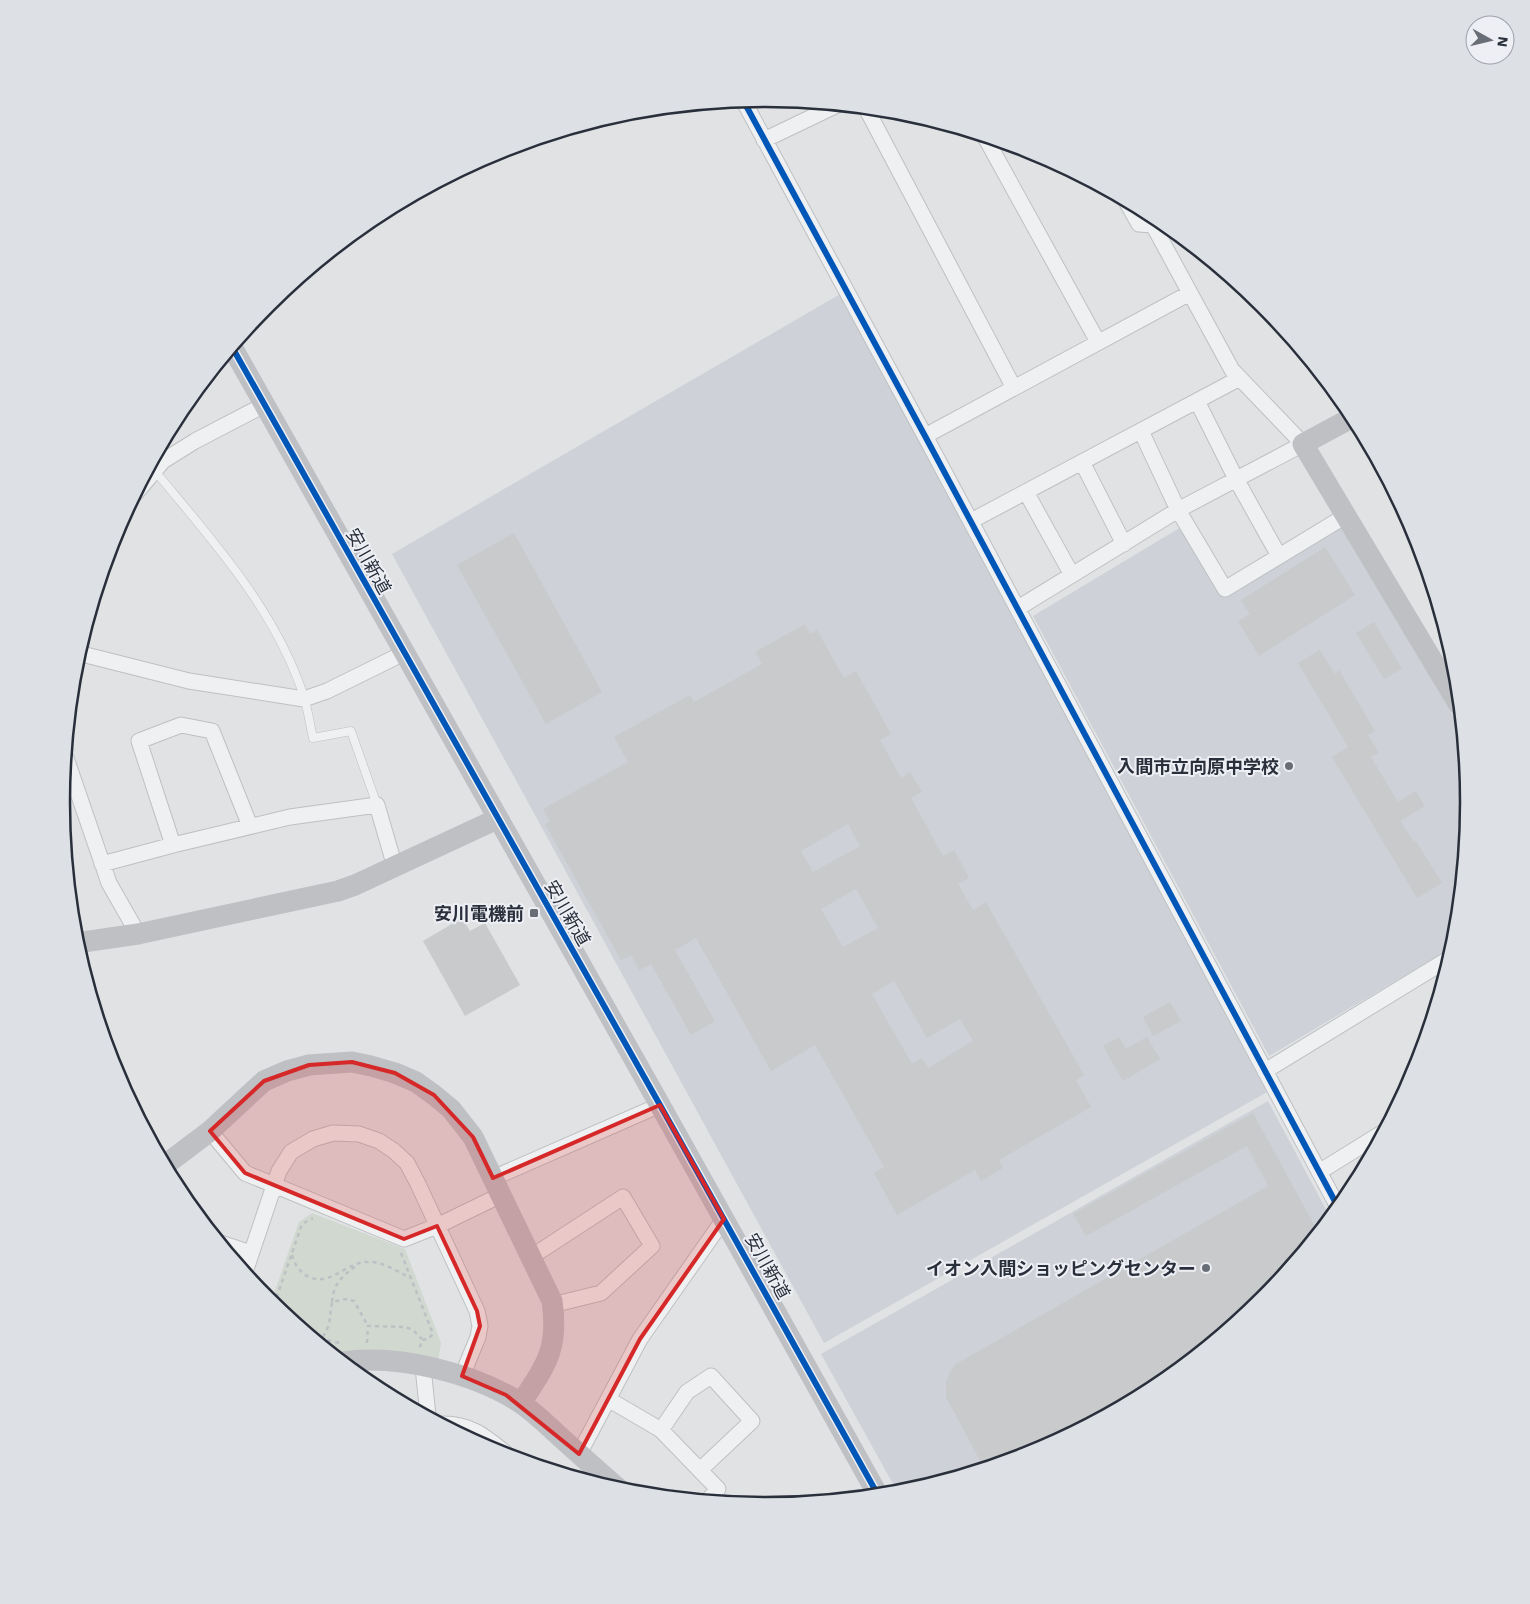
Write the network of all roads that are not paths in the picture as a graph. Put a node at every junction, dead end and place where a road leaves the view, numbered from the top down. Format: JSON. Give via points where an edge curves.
{"nodes":[{"id":1,"x":747,"y":107,"type":"edge"},
{"id":2,"x":827,"y":110,"type":"edge"},
{"id":3,"x":870,"y":115,"type":"edge"},
{"id":4,"x":764,"y":140,"type":"junction"},
{"id":5,"x":990,"y":145,"type":"edge"},
{"id":6,"x":1133,"y":213,"type":"edge"},
{"id":7,"x":1150,"y":223,"type":"edge"},
{"id":8,"x":1161,"y":231,"type":"edge"},
{"id":9,"x":1190,"y":293,"type":"junction"},
{"id":10,"x":1098,"y":342,"type":"junction"},
{"id":11,"x":235,"y":353,"type":"edge"},
{"id":12,"x":1240,"y":378,"type":"junction"},
{"id":13,"x":1014,"y":388,"type":"junction"},
{"id":14,"x":1197,"y":401,"type":"junction"},
{"id":15,"x":264,"y":405,"type":"junction"},
{"id":16,"x":1346,"y":421,"type":"edge"},
{"id":17,"x":1141,"y":431,"type":"junction"},
{"id":18,"x":925,"y":436,"type":"junction"},
{"id":19,"x":1303,"y":444,"type":"junction"},
{"id":20,"x":1082,"y":462,"type":"junction"},
{"id":21,"x":155,"y":471,"type":"joint"},
{"id":22,"x":1236,"y":480,"type":"junction"},
{"id":23,"x":1026,"y":492,"type":"junction"},
{"id":24,"x":1178,"y":510,"type":"junction"},
{"id":25,"x":1347,"y":515,"type":"junction"},
{"id":26,"x":971,"y":521,"type":"junction"},
{"id":27,"x":1124,"y":544,"type":"junction"},
{"id":28,"x":1279,"y":556,"type":"junction"},
{"id":29,"x":1072,"y":575,"type":"junction"},
{"id":30,"x":1018,"y":608,"type":"junction"},
{"id":31,"x":404,"y":653,"type":"junction"},
{"id":32,"x":86,"y":655,"type":"edge"},
{"id":33,"x":1451,"y":691,"type":"edge"},
{"id":34,"x":304,"y":699,"type":"junction"},
{"id":35,"x":71,"y":772,"type":"edge"},
{"id":36,"x":377,"y":804,"type":"junction"},
{"id":37,"x":497,"y":819,"type":"junction"},
{"id":38,"x":250,"y":826,"type":"junction"},
{"id":39,"x":173,"y":845,"type":"junction"},
{"id":40,"x":102,"y":864,"type":"junction"},
{"id":41,"x":395,"y":867,"type":"junction"},
{"id":42,"x":138,"y":934,"type":"junction"},
{"id":43,"x":84,"y":942,"type":"edge"},
{"id":44,"x":1441,"y":964,"type":"edge"},
{"id":45,"x":1265,"y":1071,"type":"junction"},
{"id":46,"x":660,"y":1105,"type":"junction"},
{"id":47,"x":210,"y":1131,"type":"junction"},
{"id":48,"x":1373,"y":1139,"type":"edge"},
{"id":49,"x":170,"y":1161,"type":"edge"},
{"id":50,"x":1320,"y":1172,"type":"junction"},
{"id":51,"x":274,"y":1184,"type":"junction"},
{"id":52,"x":497,"y":1186,"type":"junction"},
{"id":53,"x":1334,"y":1200,"type":"edge"},
{"id":54,"x":724,"y":1219,"type":"junction"},
{"id":55,"x":437,"y":1226,"type":"junction"},
{"id":56,"x":231,"y":1246,"type":"edge"},
{"id":57,"x":251,"y":1253,"type":"junction"},
{"id":58,"x":531,"y":1257,"type":"junction"},
{"id":59,"x":247,"y":1265,"type":"edge"},
{"id":60,"x":552,"y":1305,"type":"junction"},
{"id":61,"x":353,"y":1361,"type":"edge"},
{"id":62,"x":419,"y":1366,"type":"junction"},
{"id":63,"x":462,"y":1376,"type":"junction"},
{"id":64,"x":608,"y":1399,"type":"junction"},
{"id":65,"x":520,"y":1403,"type":"junction"},
{"id":66,"x":427,"y":1409,"type":"edge"},
{"id":67,"x":456,"y":1424,"type":"edge"},
{"id":68,"x":661,"y":1430,"type":"junction"},
{"id":69,"x":489,"y":1440,"type":"edge"},
{"id":70,"x":579,"y":1454,"type":"junction"},
{"id":71,"x":700,"y":1470,"type":"junction"},
{"id":72,"x":607,"y":1478,"type":"edge"},
{"id":73,"x":874,"y":1488,"type":"edge"},
{"id":74,"x":712,"y":1495,"type":"edge"}],
"edges":[{"from":1,"to":4,"type":"street"},
{"from":2,"to":4,"type":"street"},
{"from":3,"to":13,"type":"street"},
{"from":4,"to":18,"type":"street"},
{"from":5,"to":10,"type":"street"},
{"from":6,"to":7,"type":"street","via":[[1139,224]]},
{"from":8,"to":9,"type":"street"},
{"from":9,"to":10,"type":"street"},
{"from":9,"to":12,"type":"street","via":[[1232,370]]},
{"from":10,"to":13,"type":"street"},
{"from":11,"to":15,"type":"street","name":"安川新道"},
{"from":12,"to":14,"type":"street"},
{"from":12,"to":19,"type":"street"},
{"from":13,"to":18,"type":"street"},
{"from":14,"to":17,"type":"street"},
{"from":14,"to":22,"type":"street"},
{"from":15,"to":21,"type":"street","via":[[195,441],[163,461]]},
{"from":15,"to":31,"type":"street","name":"安川新道"},
{"from":16,"to":19,"type":"street"},
{"from":17,"to":20,"type":"street"},
{"from":17,"to":24,"type":"street"},
{"from":18,"to":26,"type":"street"},
{"from":19,"to":22,"type":"street"},
{"from":19,"to":25,"type":"street"},
{"from":20,"to":23,"type":"street"},
{"from":20,"to":27,"type":"street"},
{"from":21,"to":34,"type":"lane","via":[[250,590],[279,637]]},
{"from":22,"to":24,"type":"street"},
{"from":22,"to":28,"type":"street"},
{"from":23,"to":26,"type":"street"},
{"from":23,"to":29,"type":"street"},
{"from":24,"to":27,"type":"street"},
{"from":24,"to":28,"type":"street","via":[[1225,589]]},
{"from":25,"to":28,"type":"street"},
{"from":25,"to":33,"type":"street"},
{"from":26,"to":30,"type":"street"},
{"from":27,"to":29,"type":"street"},
{"from":29,"to":30,"type":"street"},
{"from":30,"to":45,"type":"street"},
{"from":31,"to":34,"type":"street"},
{"from":31,"to":37,"type":"street","name":"安川新道"},
{"from":32,"to":34,"type":"street","via":[[189,682]]},
{"from":34,"to":36,"type":"lane","via":[[313,738],[351,732]]},
{"from":35,"to":40,"type":"street"},
{"from":36,"to":38,"type":"street"},
{"from":36,"to":41,"type":"street"},
{"from":37,"to":41,"type":"street"},
{"from":37,"to":46,"type":"street","name":"安川新道"},
{"from":38,"to":39,"type":"street"},
{"from":38,"to":39,"type":"street","via":[[212,731],[181,725],[140,741]]},
{"from":39,"to":40,"type":"street"},
{"from":40,"to":42,"type":"street"},
{"from":41,"to":42,"type":"street","via":[[338,891]]},
{"from":42,"to":43,"type":"street"},
{"from":44,"to":45,"type":"street"},
{"from":45,"to":50,"type":"street"},
{"from":46,"to":52,"type":"street"},
{"from":46,"to":54,"type":"street","name":"安川新道"},
{"from":47,"to":49,"type":"street"},
{"from":47,"to":51,"type":"street","via":[[245,1172]]},
{"from":47,"to":52,"type":"street","via":[[264,1081],[308,1065],[352,1062],[416,1082],[451,1109],[472,1137]]},
{"from":48,"to":50,"type":"street"},
{"from":50,"to":53,"type":"street"},
{"from":51,"to":55,"type":"street","via":[[404,1239]]},
{"from":51,"to":55,"type":"street","via":[[292,1152],[313,1139],[333,1133],[359,1134],[394,1150],[406,1164]]},
{"from":51,"to":57,"type":"street"},
{"from":52,"to":55,"type":"street"},
{"from":52,"to":58,"type":"street"},
{"from":54,"to":64,"type":"street","via":[[640,1339]]},
{"from":54,"to":73,"type":"street","name":"安川新道"},
{"from":55,"to":63,"type":"street","via":[[477,1310],[480,1326]]},
{"from":56,"to":57,"type":"street"},
{"from":57,"to":59,"type":"street"},
{"from":58,"to":60,"type":"street"},
{"from":58,"to":60,"type":"street","via":[[622,1197],[652,1246],[601,1293]]},
{"from":60,"to":65,"type":"street","via":[[555,1318],[550,1356]]},
{"from":61,"to":62,"type":"street","via":[[373,1360]]},
{"from":62,"to":63,"type":"street"},
{"from":62,"to":66,"type":"street"},
{"from":63,"to":65,"type":"street"},
{"from":64,"to":68,"type":"street"},
{"from":64,"to":70,"type":"street"},
{"from":65,"to":70,"type":"street"},
{"from":67,"to":69,"type":"street"},
{"from":68,"to":71,"type":"street"},
{"from":68,"to":71,"type":"street","via":[[687,1392],[711,1376],[752,1421]]},
{"from":70,"to":72,"type":"street"},
{"from":71,"to":74,"type":"street","via":[[718,1489]]}]}
